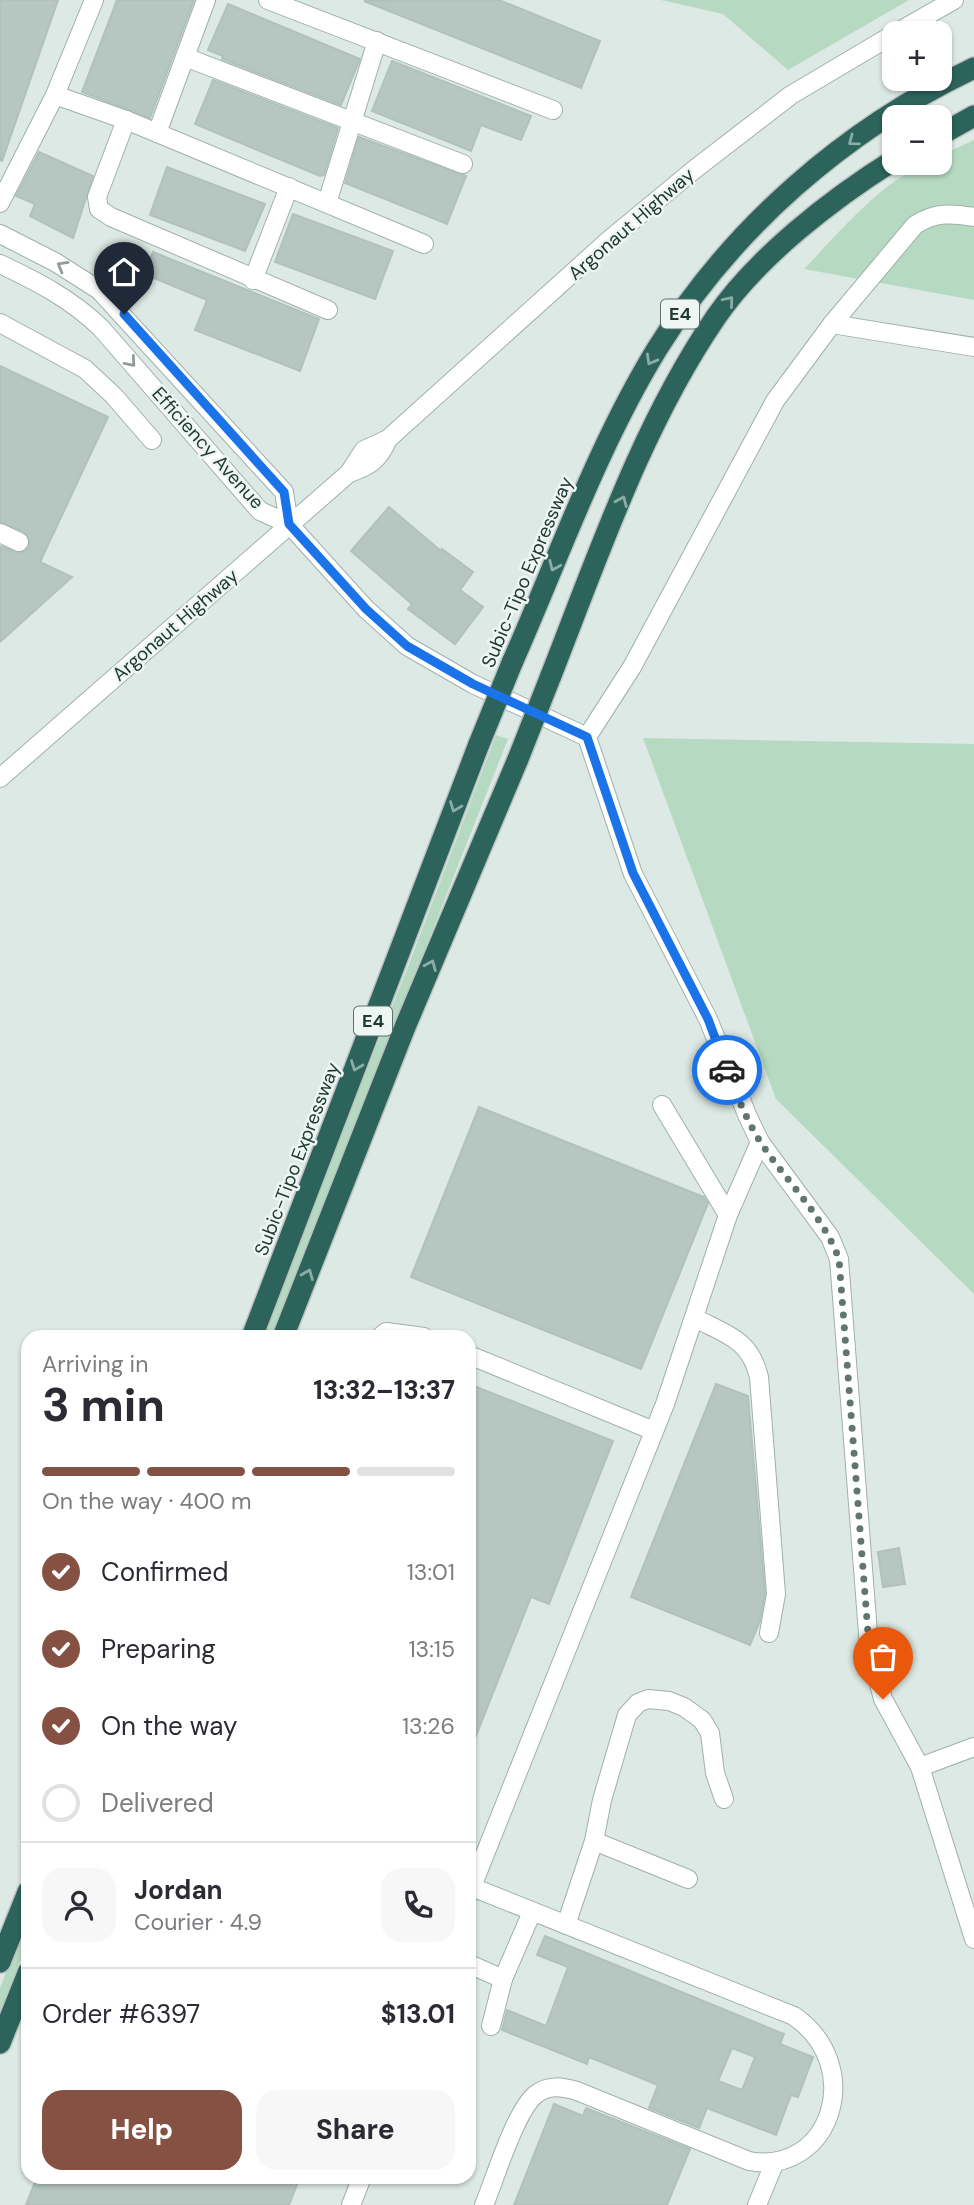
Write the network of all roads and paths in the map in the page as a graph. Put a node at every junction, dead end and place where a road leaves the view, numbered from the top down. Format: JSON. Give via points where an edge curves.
{"nodes":[{"id":1,"x":94,"y":0,"type":"edge"},
{"id":2,"x":206,"y":0,"type":"edge"},
{"id":3,"x":268,"y":0,"type":"edge"},
{"id":4,"x":954,"y":0,"type":"edge"},
{"id":5,"x":918,"y":21,"type":"edge"},
{"id":6,"x":377,"y":41,"type":"junction"},
{"id":7,"x":882,"y":42,"type":"edge"},
{"id":8,"x":185,"y":57,"type":"junction"},
{"id":9,"x":974,"y":68,"type":"edge"},
{"id":10,"x":55,"y":95,"type":"junction"},
{"id":11,"x":553,"y":110,"type":"dead end"},
{"id":12,"x":974,"y":116,"type":"edge"},
{"id":13,"x":125,"y":120,"type":"junction"},
{"id":14,"x":352,"y":122,"type":"junction"},
{"id":15,"x":952,"y":128,"type":"edge"},
{"id":16,"x":157,"y":133,"type":"junction"},
{"id":17,"x":463,"y":164,"type":"dead end"},
{"id":18,"x":882,"y":169,"type":"edge"},
{"id":19,"x":289,"y":187,"type":"junction"},
{"id":20,"x":0,"y":203,"type":"edge"},
{"id":21,"x":327,"y":203,"type":"junction"},
{"id":22,"x":974,"y":217,"type":"edge"},
{"id":23,"x":0,"y":234,"type":"edge"},
{"id":24,"x":424,"y":243,"type":"dead end"},
{"id":25,"x":0,"y":264,"type":"edge"},
{"id":26,"x":253,"y":280,"type":"junction"},
{"id":27,"x":328,"y":310,"type":"dead end"},
{"id":28,"x":0,"y":323,"type":"edge"},
{"id":29,"x":832,"y":324,"type":"junction"},
{"id":30,"x":974,"y":348,"type":"edge"},
{"id":31,"x":152,"y":440,"type":"dead end"},
{"id":32,"x":289,"y":524,"type":"junction"},
{"id":33,"x":0,"y":533,"type":"edge"},
{"id":34,"x":19,"y":542,"type":"dead end"},
{"id":35,"x":587,"y":737,"type":"junction"},
{"id":36,"x":0,"y":778,"type":"edge"},
{"id":37,"x":662,"y":1105,"type":"dead end"},
{"id":38,"x":761,"y":1142,"type":"junction"},
{"id":39,"x":728,"y":1215,"type":"junction"},
{"id":40,"x":695,"y":1318,"type":"junction"},
{"id":41,"x":255,"y":1330,"type":"edge"},
{"id":42,"x":286,"y":1330,"type":"edge"},
{"id":43,"x":476,"y":1358,"type":"edge"},
{"id":44,"x":654,"y":1432,"type":"junction"},
{"id":45,"x":769,"y":1633,"type":"dead end"},
{"id":46,"x":974,"y":1747,"type":"edge"},
{"id":47,"x":920,"y":1767,"type":"junction"},
{"id":48,"x":723,"y":1800,"type":"dead end"},
{"id":49,"x":594,"y":1841,"type":"junction"},
{"id":50,"x":476,"y":1876,"type":"edge"},
{"id":51,"x":688,"y":1879,"type":"dead end"},
{"id":52,"x":476,"y":1893,"type":"edge"},
{"id":53,"x":21,"y":1910,"type":"edge"},
{"id":54,"x":532,"y":1912,"type":"junction"},
{"id":55,"x":565,"y":1925,"type":"junction"},
{"id":56,"x":974,"y":1939,"type":"edge"},
{"id":57,"x":0,"y":1962,"type":"edge"},
{"id":58,"x":476,"y":1967,"type":"edge"},
{"id":59,"x":503,"y":1979,"type":"junction"},
{"id":60,"x":21,"y":1990,"type":"edge"},
{"id":61,"x":491,"y":2026,"type":"dead end"},
{"id":62,"x":0,"y":2043,"type":"edge"},
{"id":63,"x":774,"y":2164,"type":"junction"},
{"id":64,"x":359,"y":2184,"type":"edge"},
{"id":65,"x":351,"y":2205,"type":"edge"},
{"id":66,"x":484,"y":2205,"type":"edge"},
{"id":67,"x":757,"y":2205,"type":"edge"}],
"edges":[{"from":1,"to":10,"type":"street"},
{"from":2,"to":8,"type":"street"},
{"from":3,"to":6,"type":"street"},
{"from":4,"to":5,"type":"street","name":"Argonaut Highway"},
{"from":6,"to":11,"type":"street"},
{"from":6,"to":14,"type":"street"},
{"from":7,"to":32,"type":"street","name":"Argonaut Highway","via":[[791,95],[727,143],[609,240],[388,439],[364,450],[349,473]]},
{"from":8,"to":14,"type":"street"},
{"from":8,"to":16,"type":"street"},
{"from":9,"to":41,"type":"highway","name":"Subic-Tipo Expressway","number":"E4","one_way":true,"bridge":true,"via":[[876,124],[763,213],[702,284],[656,351],[630,397],[512,663]]},
{"from":10,"to":13,"type":"street"},
{"from":10,"to":20,"type":"street"},
{"from":12,"to":15,"type":"highway"},
{"from":13,"to":16,"type":"street"},
{"from":13,"to":26,"type":"street","via":[[97,197],[99,209]]},
{"from":14,"to":17,"type":"street"},
{"from":14,"to":21,"type":"street"},
{"from":16,"to":19,"type":"street"},
{"from":42,"to":18,"type":"highway","number":"E4","one_way":true,"bridge":true,"via":[[405,1027],[648,441],[717,316],[787,240]]},
{"from":19,"to":21,"type":"street"},
{"from":19,"to":26,"type":"street"},
{"from":21,"to":24,"type":"street"},
{"from":22,"to":29,"type":"street","via":[[945,212],[915,225]]},
{"from":32,"to":23,"type":"street","name":"Efficiency Avenue","one_way":true,"via":[[284,492],[124,314],[76,275]]},
{"from":25,"to":32,"type":"street","name":"Efficiency Avenue","one_way":true,"via":[[78,306],[260,510]]},
{"from":26,"to":27,"type":"street"},
{"from":28,"to":31,"type":"street","via":[[85,369]]},
{"from":29,"to":30,"type":"street"},
{"from":29,"to":35,"type":"street","via":[[775,401],[632,667]]},
{"from":32,"to":35,"type":"street","via":[[366,609],[407,646],[473,684]]},
{"from":32,"to":36,"type":"street","name":"Argonaut Highway"},
{"from":33,"to":34,"type":"street"},
{"from":35,"to":38,"type":"street","via":[[633,873],[708,1019],[735,1091]]},
{"from":37,"to":39,"type":"street"},
{"from":38,"to":39,"type":"street"},
{"from":38,"to":47,"type":"street","via":[[824,1227],[839,1259],[869,1646],[883,1699]]},
{"from":39,"to":40,"type":"street"},
{"from":40,"to":44,"type":"street"},
{"from":40,"to":45,"type":"street","via":[[743,1343],[758,1370],[776,1594]]},
{"from":43,"to":44,"type":"street"},
{"from":44,"to":50,"type":"street"},
{"from":46,"to":47,"type":"street"},
{"from":47,"to":56,"type":"street"},
{"from":48,"to":49,"type":"street","via":[[707,1725],[684,1707],[648,1699],[627,1715]]},
{"from":49,"to":51,"type":"street"},
{"from":49,"to":55,"type":"street"},
{"from":52,"to":54,"type":"street"},
{"from":53,"to":57,"type":"highway"},
{"from":54,"to":55,"type":"street"},
{"from":54,"to":59,"type":"street"},
{"from":55,"to":63,"type":"street","via":[[773,2007],[813,2030],[833,2068],[831,2110],[806,2146]]},
{"from":58,"to":59,"type":"street"},
{"from":59,"to":61,"type":"street"},
{"from":60,"to":62,"type":"highway"},
{"from":63,"to":66,"type":"street","via":[[730,2155],[577,2091],[548,2088],[535,2095],[524,2110]]},
{"from":63,"to":67,"type":"street"},
{"from":64,"to":65,"type":"street"}]}
